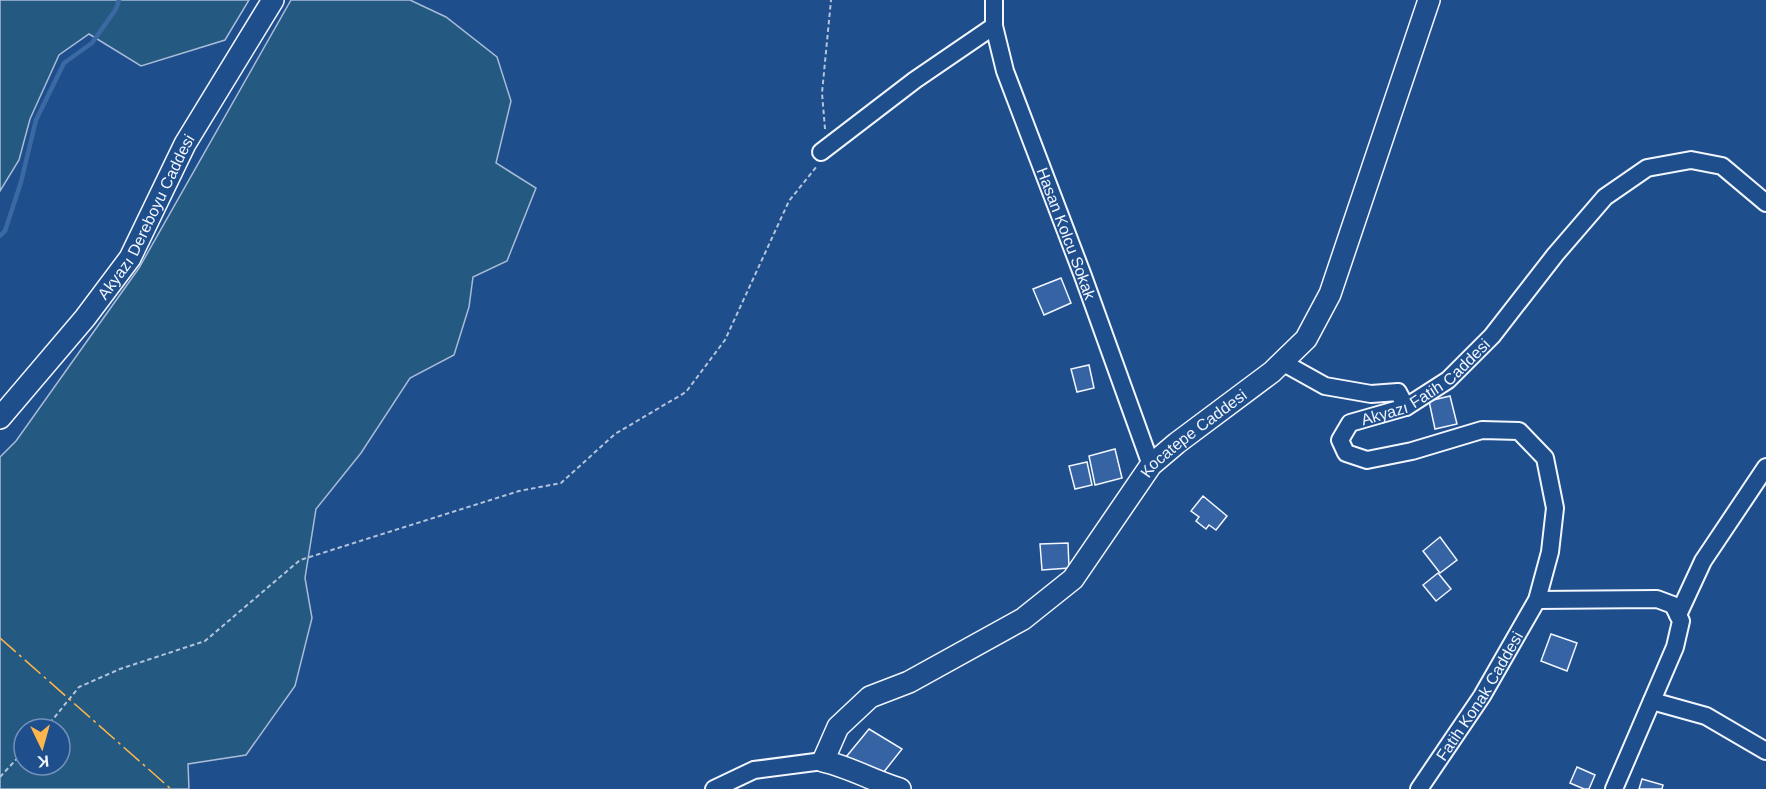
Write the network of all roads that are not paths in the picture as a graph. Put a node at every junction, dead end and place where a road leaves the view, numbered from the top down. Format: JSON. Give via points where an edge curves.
{"nodes":[{"id":1,"x":273,"y":0,"type":"edge"},
{"id":2,"x":994,"y":0,"type":"edge"},
{"id":3,"x":1429,"y":0,"type":"edge"},
{"id":4,"x":994,"y":26,"type":"junction"},
{"id":5,"x":821,"y":152,"type":"road end"},
{"id":6,"x":1766,"y":203,"type":"edge"},
{"id":7,"x":1282,"y":362,"type":"junction"},
{"id":8,"x":1406,"y":406,"type":"junction"},
{"id":9,"x":0,"y":418,"type":"edge"},
{"id":10,"x":1151,"y":465,"type":"junction"},
{"id":11,"x":1766,"y":467,"type":"edge"},
{"id":12,"x":1537,"y":600,"type":"junction"},
{"id":13,"x":1678,"y":615,"type":"junction"},
{"id":14,"x":1652,"y":701,"type":"junction"},
{"id":15,"x":1766,"y":751,"type":"edge"},
{"id":16,"x":823,"y":761,"type":"junction"},
{"id":17,"x":714,"y":789,"type":"edge"},
{"id":18,"x":900,"y":789,"type":"edge"},
{"id":19,"x":1419,"y":789,"type":"edge"},
{"id":20,"x":1614,"y":789,"type":"edge"}],
"edges":[{"from":1,"to":9,"type":"main road","name":"Akyazı Dereboyu Caddesi","via":[[184,144],[130,258]]},
{"from":2,"to":4,"type":"street","name":"Hasan Kolcu Sokak"},
{"from":3,"to":7,"type":"main road","name":"Kocatepe Caddesi","via":[[1330,294],[1306,339]]},
{"from":4,"to":5,"type":"street"},
{"from":4,"to":10,"type":"street","name":"Hasan Kolcu Sokak","via":[[1005,71]]},
{"from":6,"to":8,"type":"street","name":"Akyazı Fatih Caddesi","via":[[1722,166],[1691,160],[1647,168],[1605,197],[1492,336],[1448,380]]},
{"from":7,"to":8,"type":"street","via":[[1325,386],[1371,394],[1398,392]]},
{"from":7,"to":10,"type":"main road","name":"Kocatepe Caddesi"},
{"from":8,"to":12,"type":"street","name":"Akyazı Fatih Caddesi","via":[[1350,423],[1340,440],[1346,453],[1367,460],[1482,430],[1519,431],[1545,458],[1555,508],[1550,552]]},
{"from":10,"to":16,"type":"main road","name":"Kocatepe Caddesi","via":[[1073,579],[1023,619],[909,682],[870,697],[838,728]]},
{"from":11,"to":13,"type":"street","via":[[1703,561]]},
{"from":12,"to":13,"type":"street","via":[[1657,599],[1673,605]]},
{"from":12,"to":19,"type":"street","name":"Fatih Konak Caddesi","via":[[1482,696]]},
{"from":13,"to":14,"type":"street","via":[[1681,621],[1675,647]]},
{"from":14,"to":15,"type":"street","via":[[1706,716]]},
{"from":14,"to":20,"type":"street"},
{"from":16,"to":17,"type":"street","via":[[754,770]]},
{"from":16,"to":18,"type":"main road"}]}
